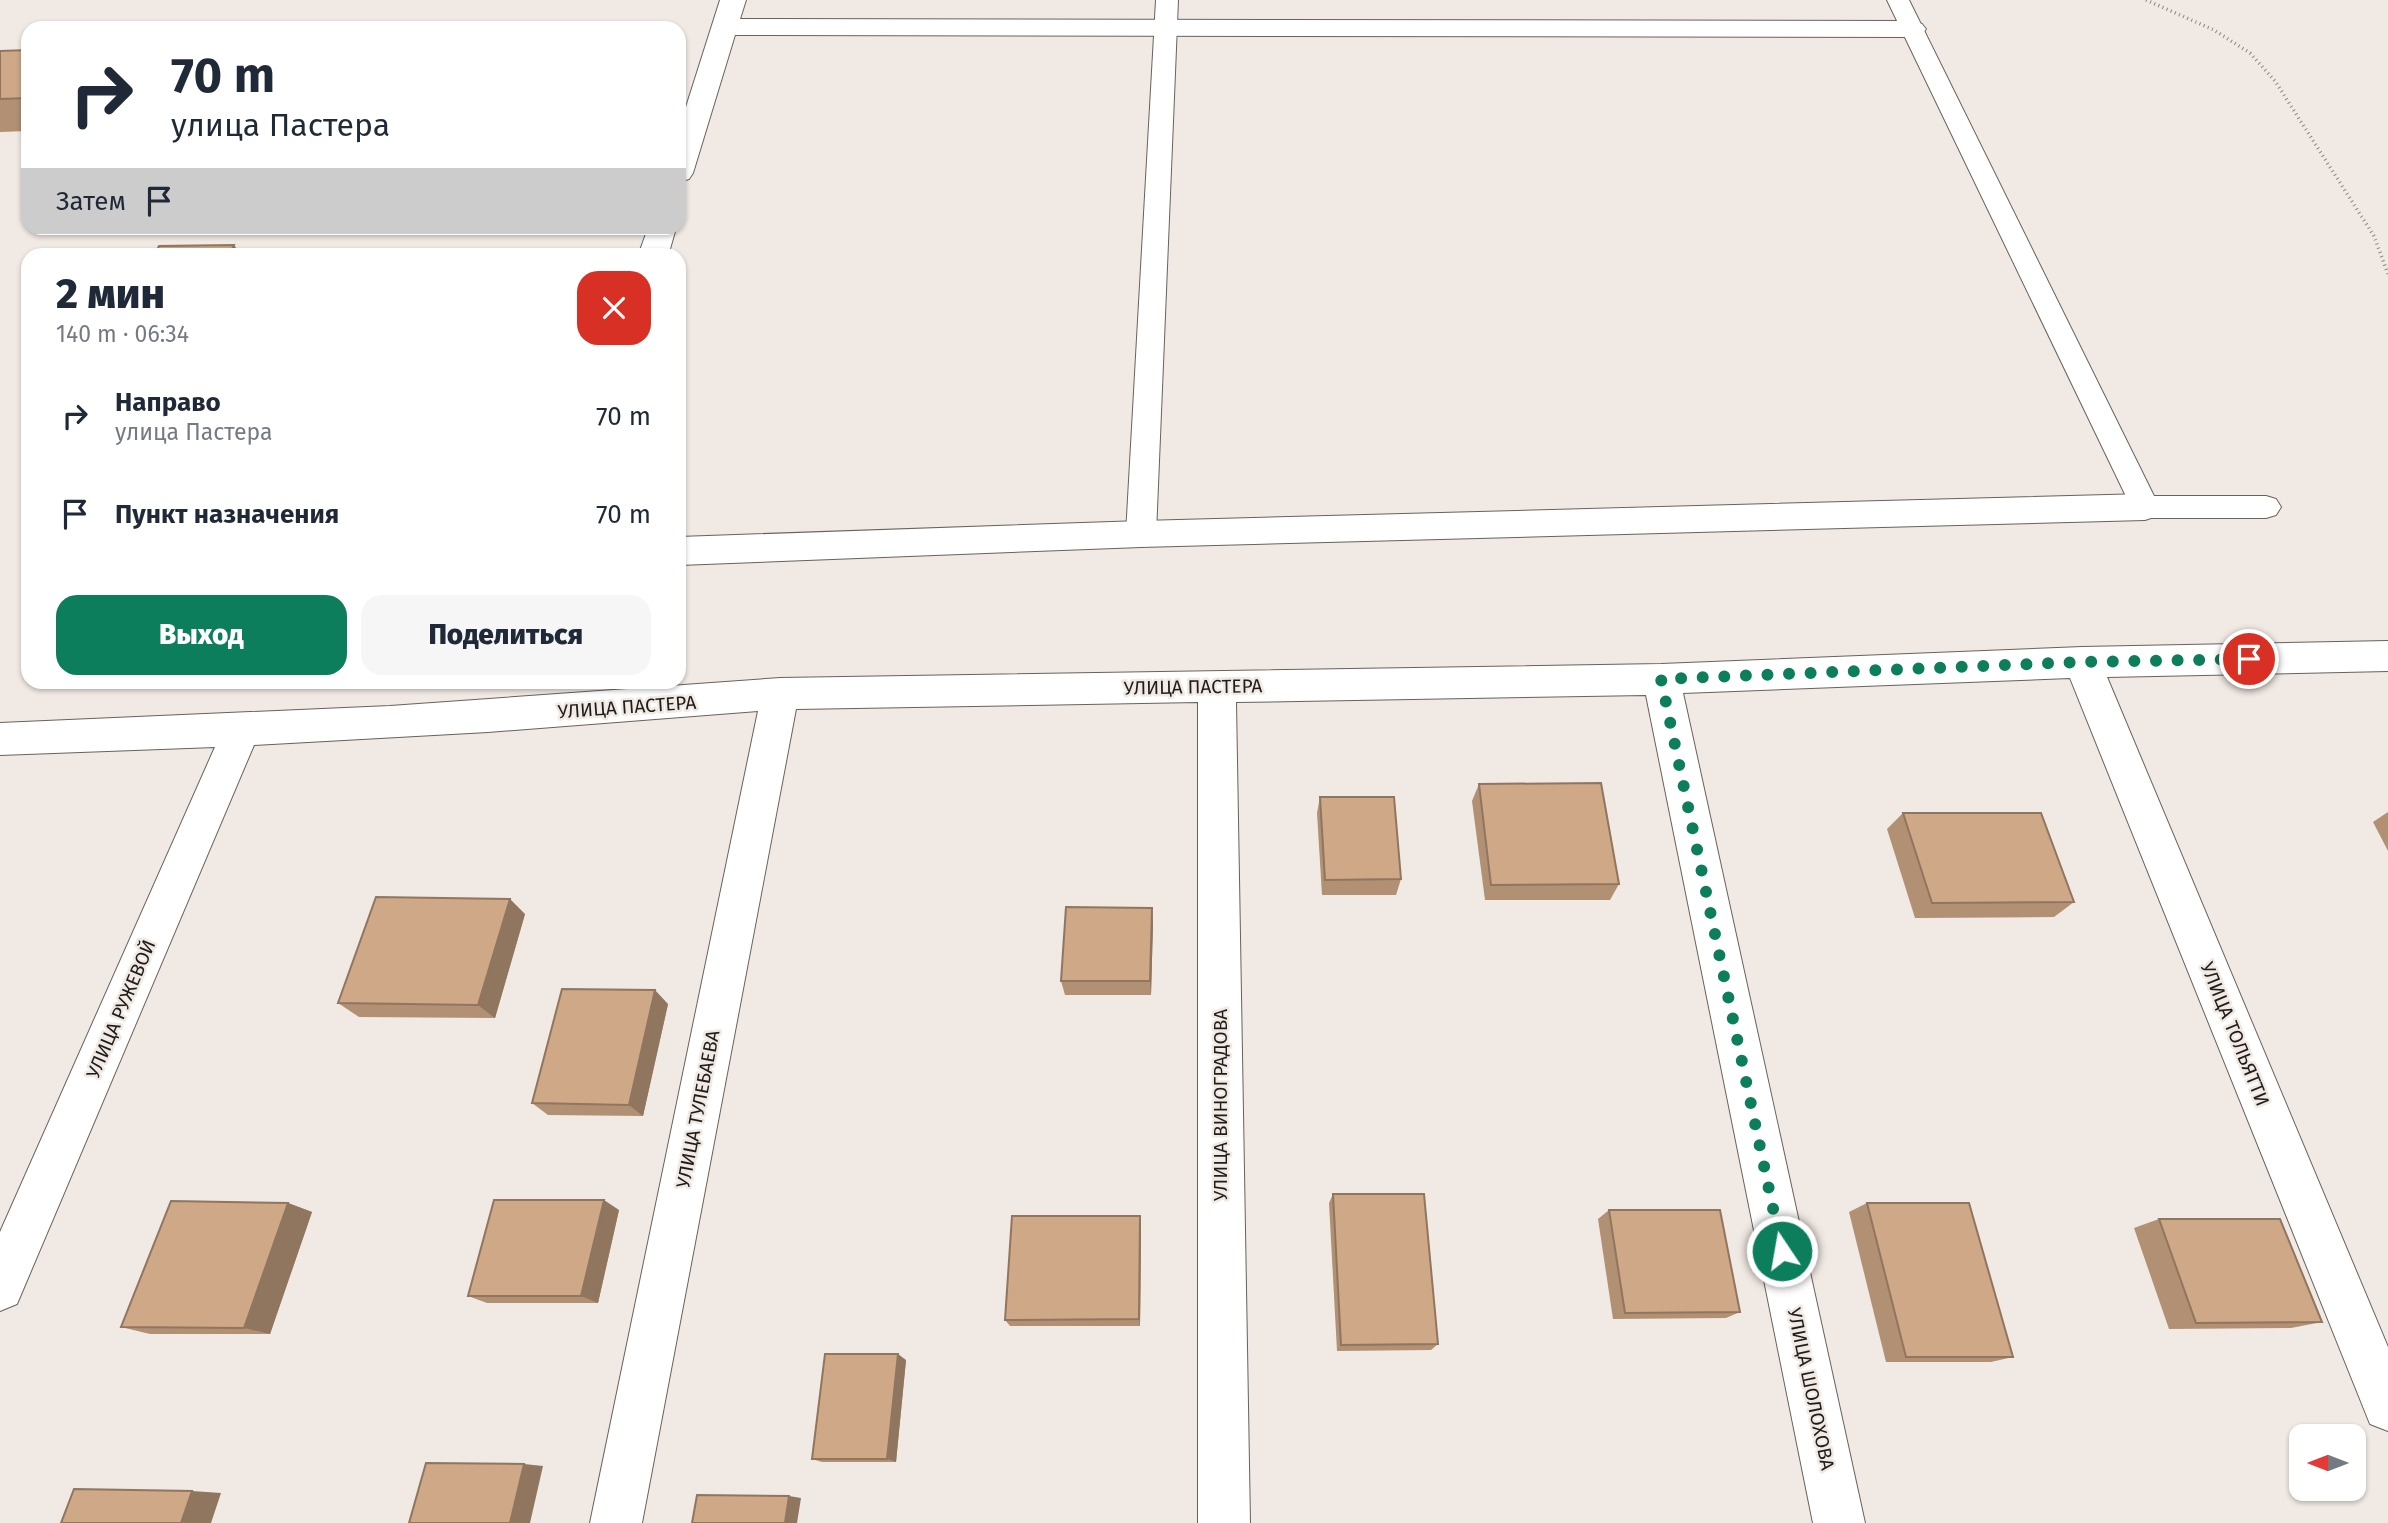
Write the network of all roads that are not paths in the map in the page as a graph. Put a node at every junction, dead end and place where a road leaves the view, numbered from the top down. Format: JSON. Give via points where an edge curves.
{"nodes":[{"id":1,"x":733,"y":0,"type":"edge"},
{"id":2,"x":1167,"y":0,"type":"edge"},
{"id":3,"x":1898,"y":0,"type":"edge"},
{"id":4,"x":726,"y":27,"type":"junction"},
{"id":5,"x":1166,"y":29,"type":"junction"},
{"id":6,"x":1913,"y":29,"type":"junction"},
{"id":7,"x":686,"y":151,"type":"edge"},
{"id":8,"x":2145,"y":507,"type":"junction"},
{"id":9,"x":2266,"y":507,"type":"dead end"},
{"id":10,"x":1140,"y":534,"type":"junction"},
{"id":11,"x":686,"y":557,"type":"edge"},
{"id":12,"x":2388,"y":656,"type":"edge"},
{"id":13,"x":2081,"y":662,"type":"junction"},
{"id":14,"x":1661,"y":679,"type":"junction"},
{"id":15,"x":1217,"y":686,"type":"junction"},
{"id":16,"x":654,"y":694,"type":"edge"},
{"id":17,"x":780,"y":694,"type":"junction"},
{"id":18,"x":241,"y":731,"type":"junction"},
{"id":19,"x":0,"y":739,"type":"edge"},
{"id":20,"x":0,"y":1287,"type":"edge"},
{"id":21,"x":2388,"y":1406,"type":"edge"},
{"id":22,"x":616,"y":1523,"type":"edge"},
{"id":23,"x":1224,"y":1523,"type":"edge"},
{"id":24,"x":1839,"y":1523,"type":"edge"}],
"edges":[{"from":1,"to":4,"type":"street"},
{"from":2,"to":5,"type":"lane"},
{"from":3,"to":6,"type":"lane"},
{"from":4,"to":5,"type":"street"},
{"from":4,"to":7,"type":"street"},
{"from":5,"to":6,"type":"street"},
{"from":5,"to":10,"type":"lane"},
{"from":6,"to":8,"type":"lane"},
{"from":8,"to":9,"type":"lane"},
{"from":8,"to":10,"type":"street"},
{"from":10,"to":11,"type":"street"},
{"from":12,"to":13,"type":"street","name":"УЛИЦА ПАСТЕРА"},
{"from":13,"to":14,"type":"street","name":"УЛИЦА ПАСТЕРА"},
{"from":13,"to":21,"type":"street","name":"УЛИЦА ТОЛЬЯТТИ"},
{"from":14,"to":15,"type":"street","name":"УЛИЦА ПАСТЕРА"},
{"from":14,"to":24,"type":"street","name":"УЛИЦА ШОЛОХОВА"},
{"from":15,"to":17,"type":"street","name":"УЛИЦА ПАСТЕРА"},
{"from":15,"to":23,"type":"street","name":"УЛИЦА ВИНОГРАДОВА"},
{"from":16,"to":17,"type":"street","name":"УЛИЦА ПАСТЕРА"},
{"from":16,"to":18,"type":"street","name":"УЛИЦА ПАСТЕРА"},
{"from":17,"to":22,"type":"street","name":"УЛИЦА ТУЛЕБАЕВА"},
{"from":18,"to":19,"type":"street","name":"УЛИЦА ПАСТЕРА"},
{"from":18,"to":20,"type":"street","name":"УЛИЦА РУЖЕВОЙ"}]}
